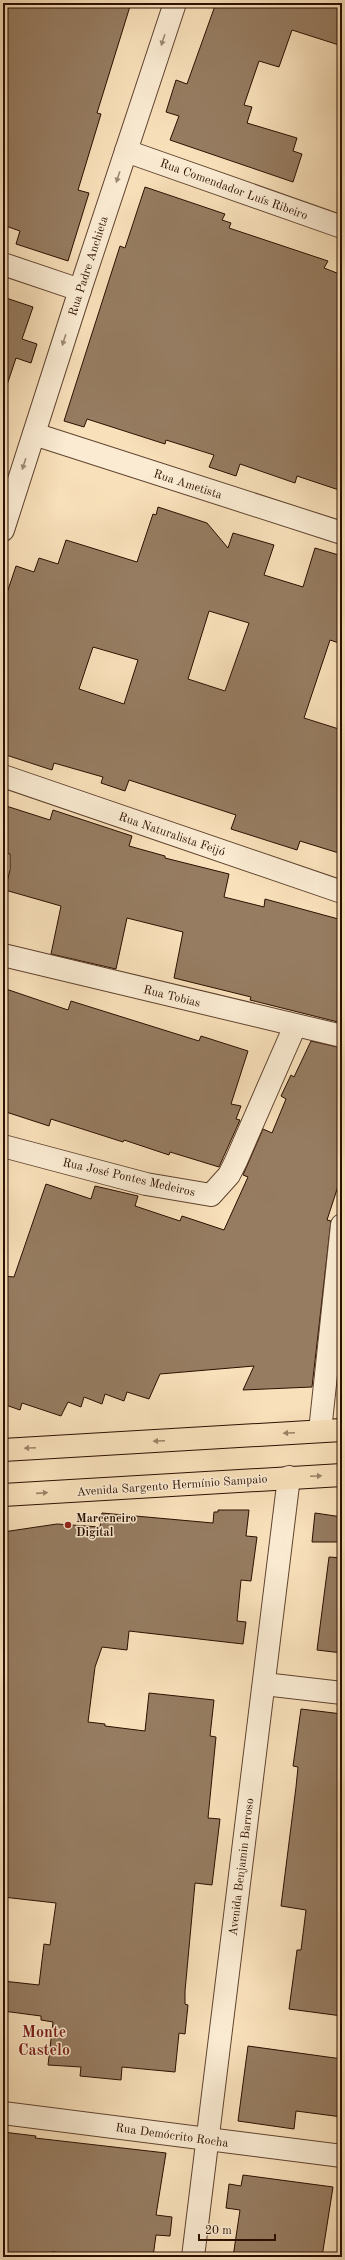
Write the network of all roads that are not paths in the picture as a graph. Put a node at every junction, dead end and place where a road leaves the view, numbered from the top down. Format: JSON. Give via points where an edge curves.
{"nodes":[{"id":1,"x":175,"y":3,"type":"edge"},
{"id":2,"x":126,"y":151,"type":"junction"},
{"id":3,"x":342,"y":228,"type":"edge"},
{"id":4,"x":3,"y":264,"type":"edge"},
{"id":5,"x":80,"y":290,"type":"junction"},
{"id":6,"x":34,"y":434,"type":"junction"},
{"id":7,"x":3,"y":530,"type":"edge"},
{"id":8,"x":342,"y":533,"type":"edge"},
{"id":9,"x":3,"y":776,"type":"edge"},
{"id":10,"x":342,"y":892,"type":"edge"},
{"id":11,"x":3,"y":956,"type":"edge"},
{"id":12,"x":295,"y":1026,"type":"junction"},
{"id":13,"x":342,"y":1036,"type":"edge"},
{"id":14,"x":3,"y":1146,"type":"edge"},
{"id":15,"x":342,"y":1225,"type":"edge"},
{"id":16,"x":342,"y":1430,"type":"edge"},
{"id":17,"x":320,"y":1431,"type":"junction"},
{"id":18,"x":3,"y":1450,"type":"edge"},
{"id":19,"x":342,"y":1475,"type":"edge"},
{"id":20,"x":289,"y":1477,"type":"junction"},
{"id":21,"x":3,"y":1496,"type":"edge"},
{"id":22,"x":264,"y":1684,"type":"junction"},
{"id":23,"x":342,"y":1693,"type":"edge"},
{"id":24,"x":3,"y":2113,"type":"edge"},
{"id":25,"x":208,"y":2140,"type":"junction"},
{"id":26,"x":342,"y":2156,"type":"edge"},
{"id":27,"x":194,"y":2257,"type":"edge"}],
"edges":[{"from":1,"to":2,"type":"street","name":"Rua Padre Anchieta","one_way":true},
{"from":2,"to":3,"type":"street","name":"Rua Comendador Luís Ribeiro"},
{"from":2,"to":5,"type":"street","name":"Rua Padre Anchieta","one_way":true},
{"from":4,"to":5,"type":"street"},
{"from":5,"to":6,"type":"street","name":"Rua Padre Anchieta","one_way":true},
{"from":6,"to":7,"type":"street","name":"Rua Padre Anchieta","one_way":true},
{"from":6,"to":8,"type":"street","name":"Rua Ametista"},
{"from":9,"to":10,"type":"street","name":"Rua Naturalista Feijó"},
{"from":11,"to":12,"type":"street","name":"Rua Tobias"},
{"from":12,"to":13,"type":"street","name":"Rua Tobias"},
{"from":12,"to":14,"type":"street","name":"Rua José Pontes Medeiros","via":[[236,1161],[229,1175],[211,1195],[146,1184]]},
{"from":15,"to":17,"type":"street"},
{"from":16,"to":17,"type":"main road"},
{"from":17,"to":18,"type":"main road","one_way":true},
{"from":20,"to":19,"type":"main road","name":"Avenida Sargento Hermínio Sampaio","one_way":true},
{"from":21,"to":20,"type":"main road","name":"Avenida Sargento Hermínio Sampaio","one_way":true},
{"from":20,"to":22,"type":"street","name":"Avenida Benjamin Barroso"},
{"from":22,"to":23,"type":"street"},
{"from":22,"to":25,"type":"street","name":"Avenida Benjamin Barroso"},
{"from":24,"to":25,"type":"street","name":"Rua Demócrito Rocha"},
{"from":25,"to":26,"type":"street","name":"Rua Demócrito Rocha"},
{"from":25,"to":27,"type":"street","name":"Avenida Benjamin Barroso"}]}
